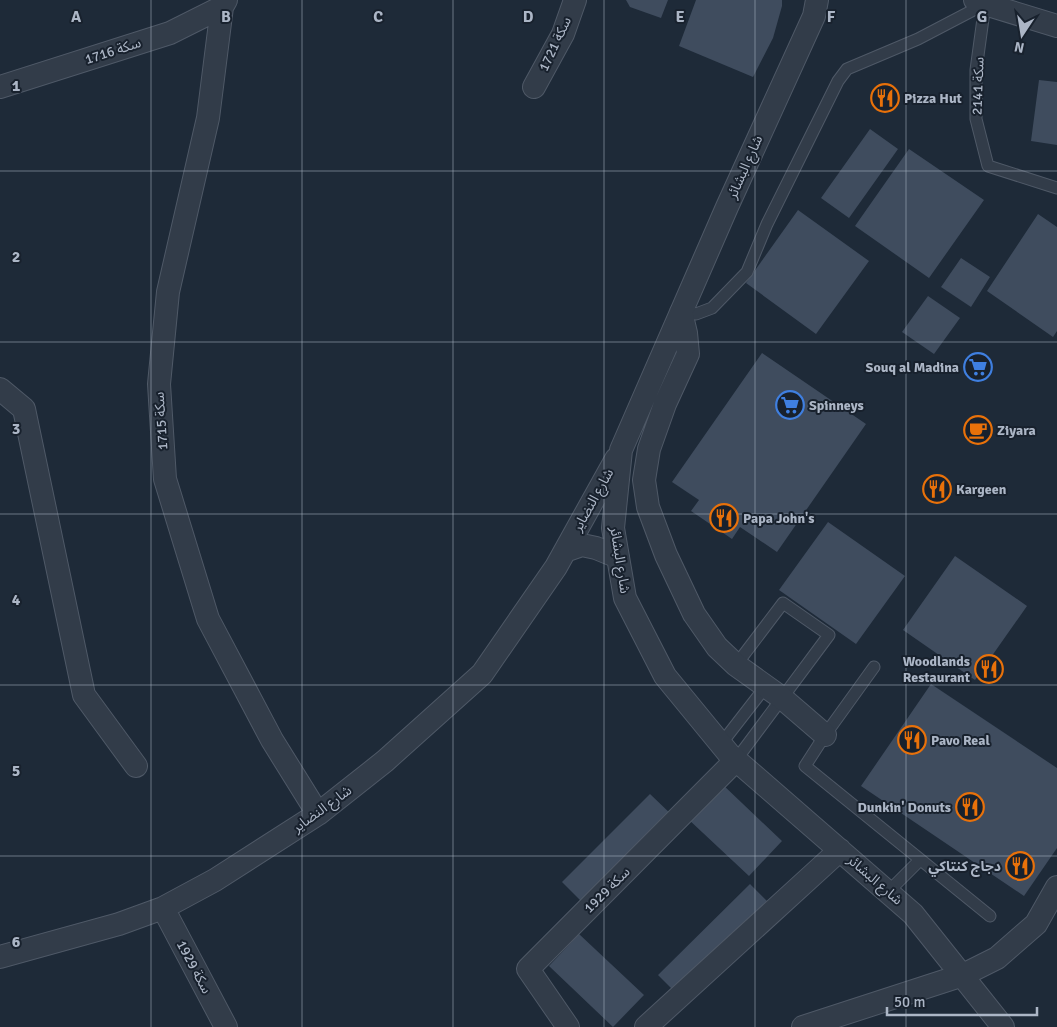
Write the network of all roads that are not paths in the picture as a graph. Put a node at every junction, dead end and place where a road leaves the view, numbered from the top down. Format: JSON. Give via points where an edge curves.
{"nodes":[{"id":1,"x":574,"y":0,"type":"edge"},
{"id":2,"x":829,"y":0,"type":"edge"},
{"id":3,"x":980,"y":2,"type":"edge"},
{"id":4,"x":224,"y":3,"type":"edge"},
{"id":5,"x":816,"y":8,"type":"edge"},
{"id":6,"x":1057,"y":26,"type":"edge"},
{"id":7,"x":0,"y":87,"type":"edge"},
{"id":8,"x":534,"y":87,"type":"dead end"},
{"id":9,"x":1057,"y":188,"type":"edge"},
{"id":10,"x":682,"y":312,"type":"junction"},
{"id":11,"x":0,"y":389,"type":"edge"},
{"id":12,"x":621,"y":450,"type":"junction"},
{"id":13,"x":565,"y":551,"type":"junction"},
{"id":14,"x":618,"y":556,"type":"junction"},
{"id":15,"x":736,"y":665,"type":"junction"},
{"id":16,"x":874,"y":667,"type":"dead end"},
{"id":17,"x":774,"y":692,"type":"junction"},
{"id":18,"x":825,"y":735,"type":"junction"},
{"id":19,"x":729,"y":752,"type":"junction"},
{"id":20,"x":136,"y":766,"type":"dead end"},
{"id":21,"x":318,"y":814,"type":"junction"},
{"id":22,"x":840,"y":850,"type":"junction"},
{"id":23,"x":920,"y":860,"type":"junction"},
{"id":24,"x":1057,"y":887,"type":"edge"},
{"id":25,"x":888,"y":892,"type":"junction"},
{"id":26,"x":162,"y":908,"type":"junction"},
{"id":27,"x":990,"y":916,"type":"dead end"},
{"id":28,"x":0,"y":957,"type":"edge"},
{"id":29,"x":963,"y":975,"type":"junction"},
{"id":30,"x":658,"y":1023,"type":"edge"},
{"id":31,"x":226,"y":1027,"type":"edge"},
{"id":32,"x":568,"y":1027,"type":"edge"},
{"id":33,"x":803,"y":1027,"type":"edge"},
{"id":34,"x":1004,"y":1027,"type":"edge"}],
"edges":[{"from":1,"to":8,"type":"street","name":"سكة 1721","via":[[563,34]]},
{"from":2,"to":5,"type":"street","name":"شارع البشائر"},
{"from":3,"to":6,"type":"street"},
{"from":3,"to":9,"type":"lane","name":"سكة 2141","via":[[976,119],[988,166]]},
{"from":3,"to":10,"type":"lane","via":[[918,39],[847,69],[771,215],[747,272],[712,308],[696,314]]},
{"from":4,"to":7,"type":"street","name":"سكة 1716","via":[[170,32]]},
{"from":4,"to":21,"type":"street","name":"سكة 1715","via":[[208,118],[168,292],[159,384],[166,479],[208,619],[272,740]]},
{"from":5,"to":10,"type":"street","name":"شارع البشائر"},
{"from":10,"to":12,"type":"street","name":"شارع البشائر"},
{"from":10,"to":15,"type":"street","via":[[688,354],[649,450],[644,480],[648,507],[694,614],[717,647]]},
{"from":11,"to":20,"type":"street","via":[[24,409],[84,695]]},
{"from":12,"to":13,"type":"street","name":"شارع النضاير"},
{"from":12,"to":14,"type":"street","name":"شارع البشائر","via":[[613,528]]},
{"from":13,"to":14,"type":"street","name":"شارع النضاير","via":[[582,545]]},
{"from":13,"to":21,"type":"street","name":"شارع النضاير","via":[[482,674],[385,761]]},
{"from":14,"to":19,"type":"street","name":"شارع البشائر","via":[[625,598],[665,676]]},
{"from":15,"to":17,"type":"street"},
{"from":15,"to":17,"type":"lane","via":[[783,603],[829,635]]},
{"from":16,"to":18,"type":"lane"},
{"from":17,"to":18,"type":"street"},
{"from":17,"to":19,"type":"lane"},
{"from":17,"to":19,"type":"lane"},
{"from":18,"to":23,"type":"lane","via":[[805,766]]},
{"from":19,"to":22,"type":"street","name":"شارع البشائر"},
{"from":19,"to":32,"type":"street","name":"سكة 1929","via":[[528,969]]},
{"from":21,"to":26,"type":"street","name":"شارع النضاير","via":[[215,880]]},
{"from":22,"to":25,"type":"street","name":"شارع البشائر"},
{"from":22,"to":30,"type":"street"},
{"from":23,"to":25,"type":"lane"},
{"from":23,"to":27,"type":"lane"},
{"from":24,"to":29,"type":"street","via":[[1036,924],[997,958]]},
{"from":25,"to":29,"type":"street","name":"شارع البشائر","via":[[914,914]]},
{"from":26,"to":28,"type":"street","name":"شارع النضاير","via":[[119,924]]},
{"from":26,"to":31,"type":"street","name":"سكة 1929"},
{"from":29,"to":33,"type":"street"},
{"from":29,"to":34,"type":"street","name":"شارع البشائر"}]}
